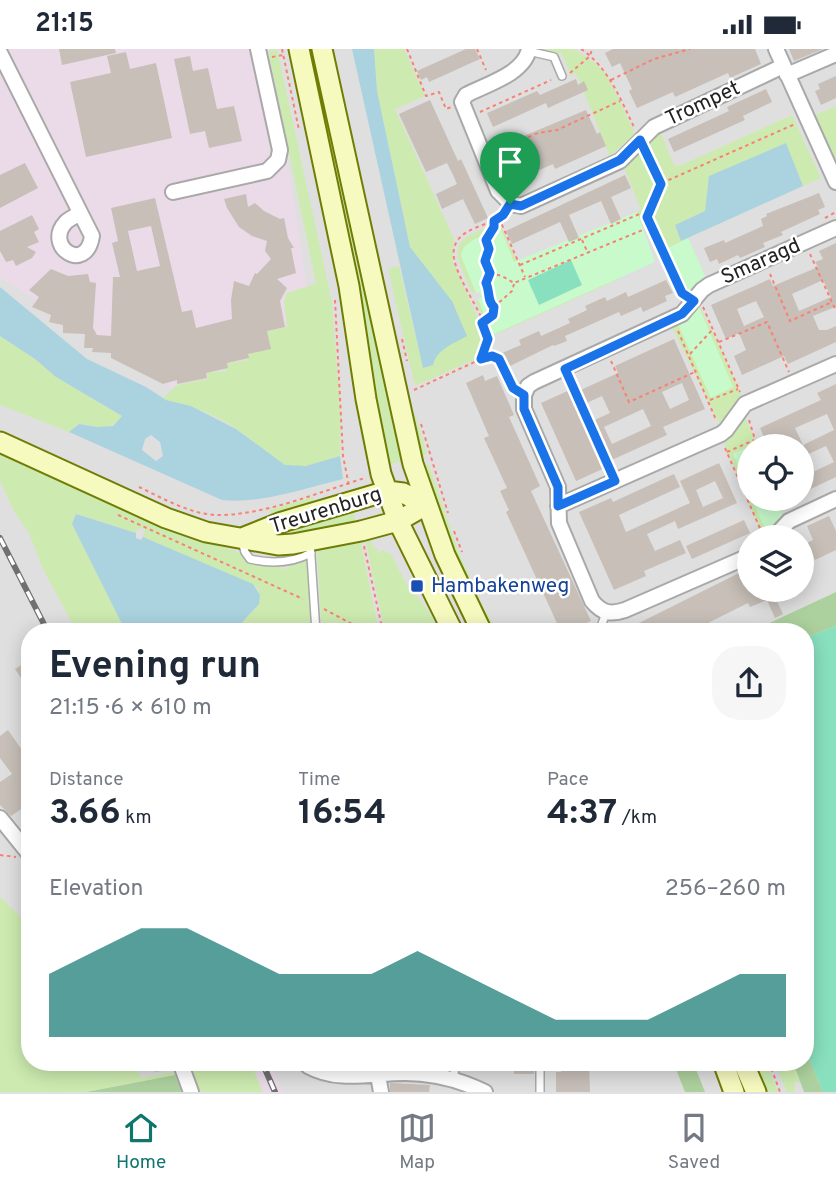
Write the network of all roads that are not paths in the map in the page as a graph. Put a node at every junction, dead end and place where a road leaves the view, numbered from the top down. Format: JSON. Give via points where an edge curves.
{"nodes":[{"id":1,"x":258,"y":49,"type":"edge"},
{"id":2,"x":299,"y":49,"type":"edge"},
{"id":3,"x":322,"y":49,"type":"edge"},
{"id":4,"x":776,"y":49,"type":"edge"},
{"id":5,"x":529,"y":50,"type":"edge"},
{"id":6,"x":0,"y":53,"type":"edge"},
{"id":7,"x":836,"y":54,"type":"edge"},
{"id":8,"x":785,"y":70,"type":"junction"},
{"id":9,"x":562,"y":76,"type":"road end"},
{"id":10,"x":836,"y":183,"type":"edge"},
{"id":11,"x":173,"y":192,"type":"dead end"},
{"id":12,"x":80,"y":213,"type":"dead end"},
{"id":13,"x":836,"y":228,"type":"edge"},
{"id":14,"x":836,"y":364,"type":"edge"},
{"id":15,"x":0,"y":442,"type":"edge"},
{"id":16,"x":384,"y":482,"type":"junction"},
{"id":17,"x":836,"y":499,"type":"edge"},
{"id":18,"x":426,"y":505,"type":"junction"},
{"id":19,"x":558,"y":506,"type":"junction"},
{"id":20,"x":398,"y":521,"type":"junction"},
{"id":21,"x":787,"y":525,"type":"edge"},
{"id":22,"x":241,"y":538,"type":"junction"},
{"id":23,"x":310,"y":547,"type":"junction"},
{"id":24,"x":737,"y":561,"type":"edge"},
{"id":25,"x":606,"y":613,"type":"junction"},
{"id":26,"x":316,"y":623,"type":"edge"},
{"id":27,"x":449,"y":623,"type":"edge"},
{"id":28,"x":478,"y":623,"type":"edge"},
{"id":29,"x":602,"y":623,"type":"edge"},
{"id":30,"x":0,"y":818,"type":"edge"},
{"id":31,"x":21,"y":844,"type":"edge"},
{"id":32,"x":183,"y":1071,"type":"edge"},
{"id":33,"x":317,"y":1071,"type":"edge"},
{"id":34,"x":454,"y":1071,"type":"edge"},
{"id":35,"x":540,"y":1071,"type":"edge"},
{"id":36,"x":726,"y":1071,"type":"edge"},
{"id":37,"x":747,"y":1071,"type":"edge"},
{"id":38,"x":378,"y":1075,"type":"junction"},
{"id":39,"x":453,"y":1080,"type":"junction"},
{"id":40,"x":191,"y":1092,"type":"edge"},
{"id":41,"x":381,"y":1092,"type":"edge"},
{"id":42,"x":485,"y":1092,"type":"edge"},
{"id":43,"x":540,"y":1092,"type":"edge"},
{"id":44,"x":734,"y":1092,"type":"edge"},
{"id":45,"x":755,"y":1092,"type":"edge"}],
"edges":[{"from":1,"to":11,"type":"street","via":[[280,150],[278,160],[267,171]]},
{"from":2,"to":16,"type":"main road"},
{"from":3,"to":18,"type":"main road","via":[[422,461]]},
{"from":4,"to":8,"type":"street"},
{"from":5,"to":8,"type":"street","name":"Trompet","via":[[517,69],[461,102],[498,191],[510,204],[521,206],[620,160],[654,127]]},
{"from":5,"to":9,"type":"lane","via":[[554,57]]},
{"from":6,"to":12,"type":"street"},
{"from":7,"to":8,"type":"street","name":"Trompet"},
{"from":8,"to":10,"type":"street"},
{"from":13,"to":19,"type":"street","name":"Smaragd","via":[[709,285],[682,314],[528,386],[524,409],[558,487]]},
{"from":14,"to":19,"type":"street","via":[[745,404],[721,434]]},
{"from":15,"to":22,"type":"main road","name":"Treurenburg","via":[[166,518]]},
{"from":16,"to":18,"type":"main road","name":"Treurenburg"},
{"from":16,"to":20,"type":"main road"},
{"from":16,"to":22,"type":"main road","name":"Treurenburg"},
{"from":17,"to":21,"type":"street"},
{"from":18,"to":20,"type":"main road","name":"Treurenburg"},
{"from":18,"to":28,"type":"main road"},
{"from":19,"to":25,"type":"street","via":[[559,523],[592,601]]},
{"from":20,"to":23,"type":"main road","name":"Treurenburg"},
{"from":20,"to":27,"type":"main road"},
{"from":22,"to":23,"type":"main road","name":"Treurenburg"},
{"from":23,"to":26,"type":"lane"},
{"from":24,"to":25,"type":"street","via":[[625,611]]},
{"from":25,"to":29,"type":"lane"},
{"from":30,"to":31,"type":"street"},
{"from":32,"to":40,"type":"street"},
{"from":33,"to":38,"type":"street","via":[[344,1077]]},
{"from":34,"to":39,"type":"lane"},
{"from":35,"to":43,"type":"lane"},
{"from":36,"to":44,"type":"main road"},
{"from":37,"to":45,"type":"main road"},
{"from":38,"to":39,"type":"street","via":[[406,1073]]},
{"from":38,"to":41,"type":"street"},
{"from":39,"to":42,"type":"street"}]}
